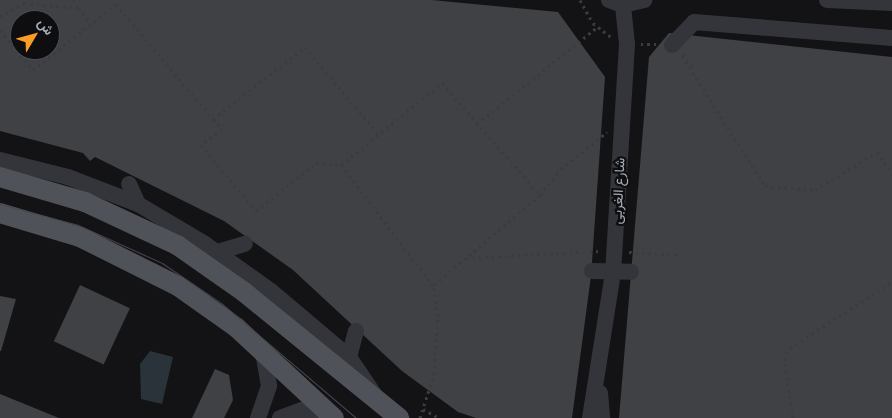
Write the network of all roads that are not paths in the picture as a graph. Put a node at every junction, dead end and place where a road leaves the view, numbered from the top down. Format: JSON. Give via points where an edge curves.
{"nodes":[{"id":1,"x":644,"y":0,"type":"edge"},
{"id":2,"x":827,"y":0,"type":"edge"},
{"id":3,"x":616,"y":3,"type":"edge"},
{"id":4,"x":892,"y":3,"type":"edge"},
{"id":5,"x":892,"y":38,"type":"edge"},
{"id":6,"x":677,"y":49,"type":"road end"},
{"id":7,"x":0,"y":160,"type":"edge"},
{"id":8,"x":48,"y":171,"type":"junction"},
{"id":9,"x":0,"y":177,"type":"edge"},
{"id":10,"x":129,"y":184,"type":"dead end"},
{"id":11,"x":33,"y":185,"type":"junction"},
{"id":12,"x":138,"y":204,"type":"junction"},
{"id":13,"x":0,"y":213,"type":"edge"},
{"id":14,"x":245,"y":244,"type":"dead end"},
{"id":15,"x":218,"y":252,"type":"junction"},
{"id":16,"x":592,"y":271,"type":"dead end"},
{"id":17,"x":631,"y":272,"type":"dead end"},
{"id":18,"x":613,"y":273,"type":"junction"},
{"id":19,"x":327,"y":338,"type":"junction"},
{"id":20,"x":262,"y":351,"type":"junction"},
{"id":21,"x":349,"y":357,"type":"junction"},
{"id":22,"x":598,"y":376,"type":"junction"},
{"id":23,"x":378,"y":403,"type":"junction"},
{"id":24,"x":330,"y":414,"type":"edge"},
{"id":25,"x":258,"y":418,"type":"edge"},
{"id":26,"x":280,"y":418,"type":"edge"},
{"id":27,"x":399,"y":418,"type":"edge"},
{"id":28,"x":590,"y":418,"type":"edge"},
{"id":29,"x":602,"y":418,"type":"edge"}],
"edges":[{"from":1,"to":3,"type":"street"},
{"from":2,"to":4,"type":"street"},
{"from":3,"to":18,"type":"street","name":"شارع الغربى","via":[[627,44]]},
{"from":5,"to":6,"type":"street","via":[[694,22]]},
{"from":7,"to":8,"type":"street"},
{"from":8,"to":11,"type":"main road"},
{"from":8,"to":12,"type":"street"},
{"from":9,"to":11,"type":"main road"},
{"from":10,"to":12,"type":"street"},
{"from":11,"to":23,"type":"main road","via":[[131,221],[200,260]]},
{"from":12,"to":15,"type":"street"},
{"from":13,"to":20,"type":"main road","via":[[80,237],[147,268],[208,306]]},
{"from":14,"to":15,"type":"street"},
{"from":15,"to":19,"type":"street"},
{"from":16,"to":18,"type":"street"},
{"from":17,"to":18,"type":"street"},
{"from":18,"to":22,"type":"street","name":"شارع الغربى"},
{"from":19,"to":21,"type":"street"},
{"from":19,"to":21,"type":"street","via":[[355,332]]},
{"from":20,"to":24,"type":"main road"},
{"from":20,"to":25,"type":"street","via":[[269,386]]},
{"from":21,"to":23,"type":"street"},
{"from":22,"to":28,"type":"street","name":"شارع الغربى"},
{"from":22,"to":29,"type":"street","name":"شارع الغربى"},
{"from":23,"to":27,"type":"main road"},
{"from":24,"to":26,"type":"street","via":[[302,410]]}]}
